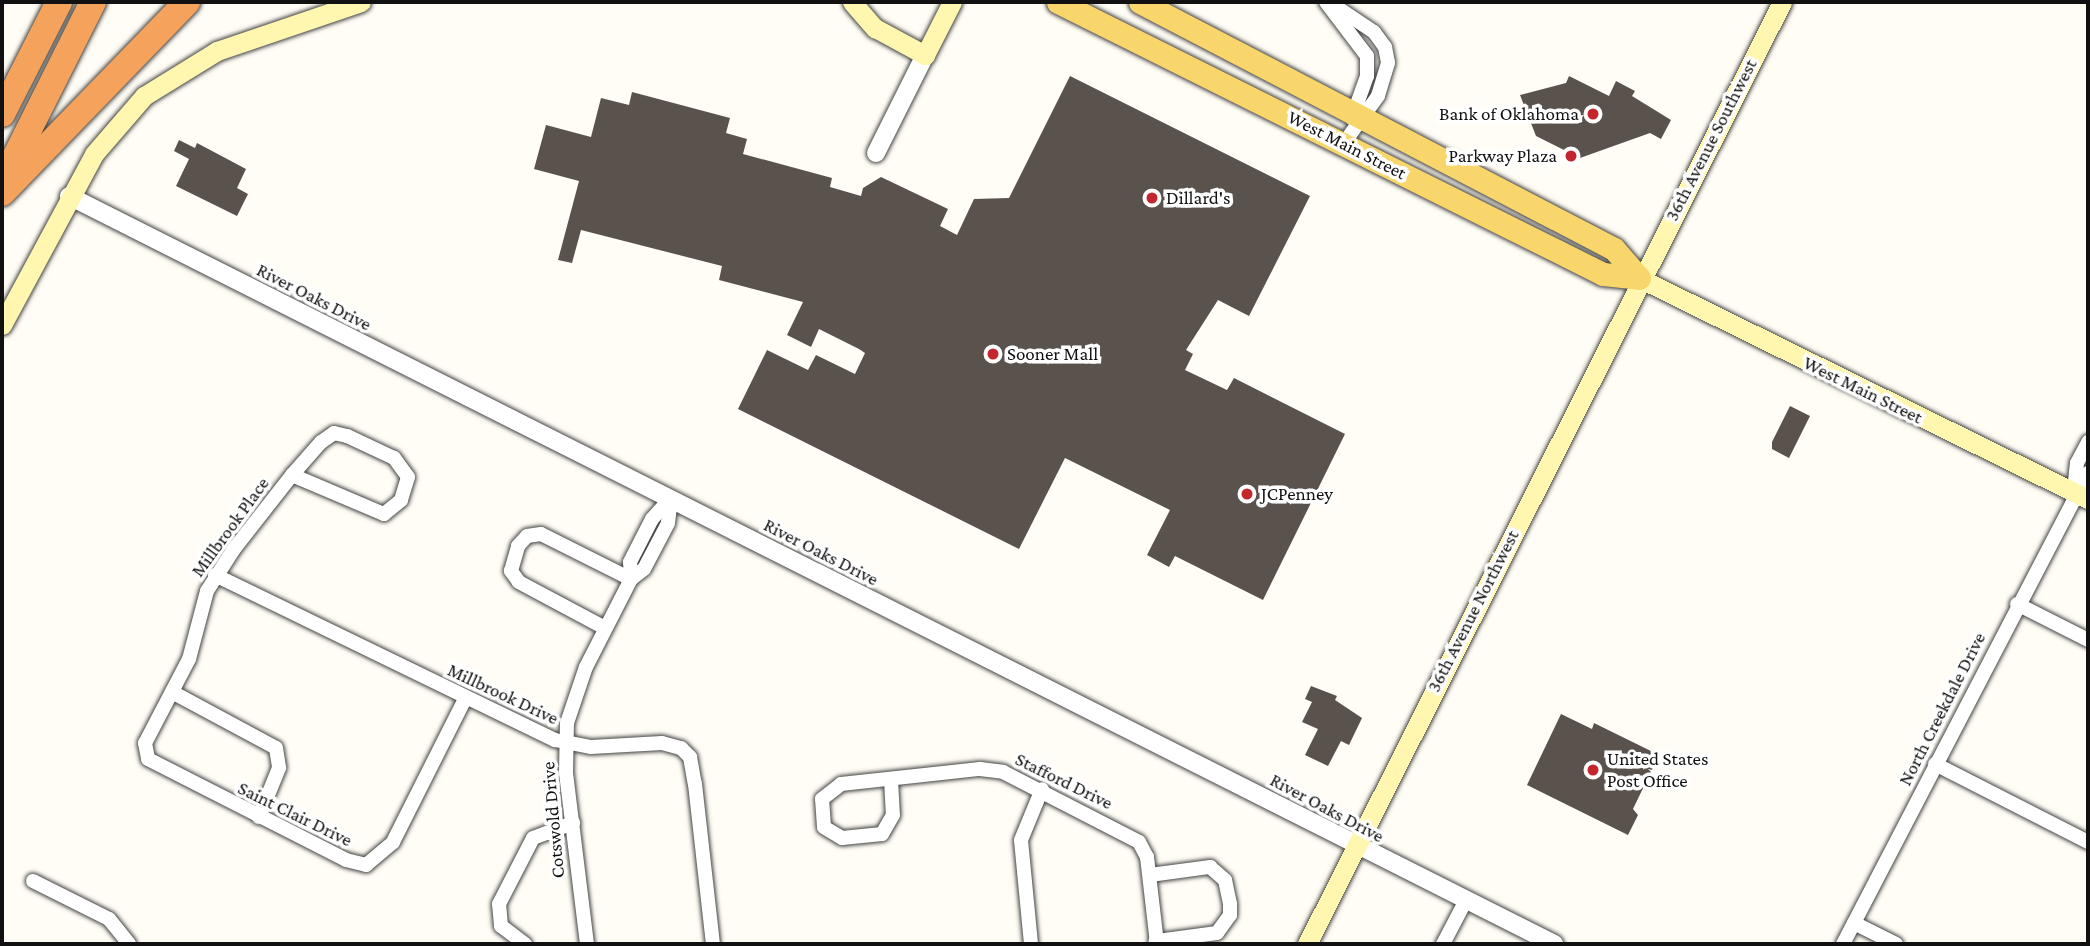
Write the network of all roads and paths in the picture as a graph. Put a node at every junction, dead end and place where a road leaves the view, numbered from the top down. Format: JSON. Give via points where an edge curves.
{"nodes":[{"id":1,"x":59,"y":2,"type":"edge"},
{"id":2,"x":93,"y":2,"type":"edge"},
{"id":3,"x":187,"y":2,"type":"edge"},
{"id":4,"x":361,"y":2,"type":"edge"},
{"id":5,"x":852,"y":2,"type":"edge"},
{"id":6,"x":952,"y":2,"type":"edge"},
{"id":7,"x":1058,"y":2,"type":"edge"},
{"id":8,"x":1140,"y":2,"type":"edge"},
{"id":9,"x":1328,"y":2,"type":"edge"},
{"id":10,"x":1782,"y":2,"type":"edge"},
{"id":11,"x":925,"y":55,"type":"junction"},
{"id":12,"x":2,"y":114,"type":"edge"},
{"id":13,"x":1359,"y":115,"type":"junction"},
{"id":14,"x":1344,"y":143,"type":"junction"},
{"id":15,"x":876,"y":153,"type":"dead end"},
{"id":16,"x":2,"y":183,"type":"edge"},
{"id":17,"x":2,"y":193,"type":"edge"},
{"id":18,"x":69,"y":196,"type":"junction"},
{"id":19,"x":1639,"y":278,"type":"junction"},
{"id":20,"x":2,"y":325,"type":"edge"},
{"id":21,"x":2088,"y":442,"type":"edge"},
{"id":22,"x":2088,"y":473,"type":"edge"},
{"id":23,"x":292,"y":475,"type":"junction"},
{"id":24,"x":2081,"y":496,"type":"edge"},
{"id":25,"x":671,"y":498,"type":"junction"},
{"id":26,"x":215,"y":575,"type":"junction"},
{"id":27,"x":631,"y":579,"type":"junction"},
{"id":28,"x":2017,"y":604,"type":"junction"},
{"id":29,"x":605,"y":628,"type":"junction"},
{"id":30,"x":2088,"y":640,"type":"edge"},
{"id":31,"x":172,"y":692,"type":"junction"},
{"id":32,"x":465,"y":699,"type":"junction"},
{"id":33,"x":566,"y":743,"type":"junction"},
{"id":34,"x":148,"y":759,"type":"joint"},
{"id":35,"x":1935,"y":764,"type":"junction"},
{"id":36,"x":891,"y":779,"type":"junction"},
{"id":37,"x":1042,"y":789,"type":"junction"},
{"id":38,"x":259,"y":817,"type":"junction"},
{"id":39,"x":573,"y":823,"type":"junction"},
{"id":40,"x":2088,"y":842,"type":"edge"},
{"id":41,"x":1356,"y":847,"type":"junction"},
{"id":42,"x":1150,"y":875,"type":"junction"},
{"id":43,"x":33,"y":881,"type":"dead end"},
{"id":44,"x":1466,"y":900,"type":"junction"},
{"id":45,"x":1854,"y":923,"type":"junction"},
{"id":46,"x":1156,"y":943,"type":"edge"},
{"id":47,"x":130,"y":944,"type":"edge"},
{"id":48,"x":525,"y":944,"type":"edge"},
{"id":49,"x":587,"y":944,"type":"edge"},
{"id":50,"x":713,"y":944,"type":"edge"},
{"id":51,"x":1031,"y":944,"type":"edge"},
{"id":52,"x":1307,"y":944,"type":"edge"},
{"id":53,"x":1443,"y":944,"type":"edge"},
{"id":54,"x":1554,"y":944,"type":"edge"},
{"id":55,"x":1843,"y":944,"type":"edge"},
{"id":56,"x":1896,"y":944,"type":"edge"}],
"edges":[{"from":1,"to":12,"type":"highway"},
{"from":2,"to":16,"type":"highway"},
{"from":3,"to":17,"type":"highway"},
{"from":4,"to":18,"type":"main road","via":[[217,51],[170,77],[111,131]]},
{"from":5,"to":11,"type":"main road","via":[[875,28]]},
{"from":6,"to":11,"type":"main road"},
{"from":7,"to":14,"type":"main road","name":"West Main Street"},
{"from":8,"to":13,"type":"main road","name":"West Main Street"},
{"from":9,"to":13,"type":"street","via":[[1367,56]]},
{"from":9,"to":13,"type":"street","via":[[1353,13],[1385,47],[1384,81]]},
{"from":10,"to":19,"type":"main road","name":"36th Avenue Southwest"},
{"from":11,"to":15,"type":"street"},
{"from":13,"to":14,"type":"street"},
{"from":13,"to":19,"type":"main road","name":"West Main Street","via":[[1614,249]]},
{"from":14,"to":19,"type":"main road","name":"West Main Street","via":[[1603,274]]},
{"from":18,"to":20,"type":"main road"},
{"from":18,"to":25,"type":"street","name":"River Oaks Drive"},
{"from":19,"to":24,"type":"main road","name":"West Main Street"},
{"from":19,"to":41,"type":"main road","name":"36th Avenue Northwest"},
{"from":21,"to":24,"type":"street","via":[[2077,463]]},
{"from":22,"to":24,"type":"street"},
{"from":23,"to":23,"type":"street","name":"Millbrook Place","via":[[384,514],[401,500],[408,477],[394,458],[339,433],[321,442]]},
{"from":23,"to":26,"type":"street","name":"Millbrook Place"},
{"from":24,"to":28,"type":"street","name":"North Creekdale Drive"},
{"from":25,"to":27,"type":"street","name":"Cotswold Drive","via":[[646,530],[630,562]]},
{"from":25,"to":41,"type":"street","name":"River Oaks Drive"},
{"from":26,"to":31,"type":"street","name":"Millbrook Place"},
{"from":26,"to":32,"type":"street","name":"Millbrook Drive"},
{"from":27,"to":29,"type":"street","name":"Cotswold Drive"},
{"from":27,"to":29,"type":"street","via":[[541,534],[527,536],[518,546],[511,571],[519,582]]},
{"from":28,"to":30,"type":"street"},
{"from":28,"to":35,"type":"street","name":"North Creekdale Drive"},
{"from":29,"to":33,"type":"street","name":"Cotswold Drive","via":[[572,705]]},
{"from":31,"to":34,"type":"street","name":"Millbrook Place","via":[[145,743]]},
{"from":31,"to":38,"type":"street","via":[[276,748],[279,768]]},
{"from":32,"to":33,"type":"street","name":"Millbrook Drive"},
{"from":32,"to":38,"type":"street","name":"Saint Clair Drive","via":[[393,842],[374,862],[346,860]]},
{"from":33,"to":39,"type":"street","name":"Cotswold Drive"},
{"from":33,"to":50,"type":"street","name":"Millbrook Drive","via":[[669,743],[690,757]]},
{"from":34,"to":38,"type":"street","name":"Saint Clair Drive"},
{"from":35,"to":40,"type":"street"},
{"from":35,"to":45,"type":"street","name":"North Creekdale Drive"},
{"from":36,"to":36,"type":"street","via":[[831,787],[820,806],[824,827],[842,838],[882,834],[893,815]]},
{"from":36,"to":37,"type":"street","name":"Stafford Drive","via":[[995,770]]},
{"from":37,"to":42,"type":"street","name":"Stafford Drive","via":[[1132,837],[1147,857]]},
{"from":37,"to":51,"type":"street","via":[[1021,840]]},
{"from":39,"to":48,"type":"street","via":[[534,838],[499,904],[500,926]]},
{"from":39,"to":49,"type":"street","name":"Cotswold Drive"},
{"from":41,"to":44,"type":"street","name":"River Oaks Drive"},
{"from":41,"to":52,"type":"main road","name":"36th Avenue Northwest"},
{"from":42,"to":46,"type":"street","name":"Stafford Drive"},
{"from":42,"to":46,"type":"street","via":[[1210,867],[1225,880],[1230,904],[1230,915],[1217,933]]},
{"from":43,"to":47,"type":"street","via":[[109,919]]},
{"from":44,"to":53,"type":"street"},
{"from":44,"to":54,"type":"street","name":"River Oaks Drive"},
{"from":45,"to":55,"type":"street","name":"North Creekdale Drive"},
{"from":45,"to":56,"type":"street"}]}
